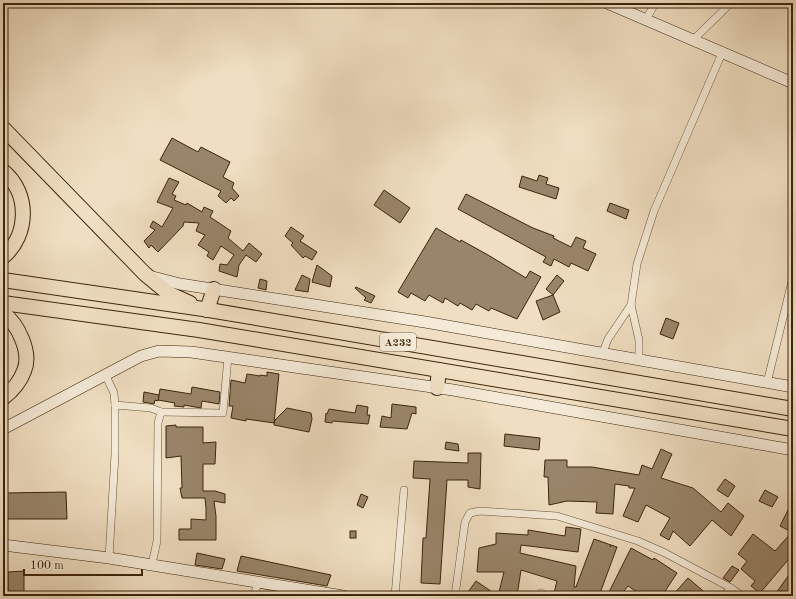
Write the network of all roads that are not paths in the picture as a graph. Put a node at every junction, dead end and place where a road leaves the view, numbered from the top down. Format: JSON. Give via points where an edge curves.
{"nodes":[{"id":1,"x":607,"y":3,"type":"edge"},
{"id":2,"x":655,"y":3,"type":"edge"},
{"id":3,"x":731,"y":3,"type":"edge"},
{"id":4,"x":646,"y":20,"type":"junction"},
{"id":5,"x":692,"y":40,"type":"junction"},
{"id":6,"x":722,"y":53,"type":"junction"},
{"id":7,"x":793,"y":83,"type":"edge"},
{"id":8,"x":3,"y":128,"type":"edge"},
{"id":9,"x":3,"y":171,"type":"edge"},
{"id":10,"x":3,"y":257,"type":"edge"},
{"id":11,"x":145,"y":274,"type":"junction"},
{"id":12,"x":793,"y":277,"type":"edge"},
{"id":13,"x":3,"y":280,"type":"edge"},
{"id":14,"x":214,"y":289,"type":"junction"},
{"id":15,"x":3,"y":303,"type":"edge"},
{"id":16,"x":631,"y":305,"type":"junction"},
{"id":17,"x":205,"y":309,"type":"junction"},
{"id":18,"x":3,"y":313,"type":"edge"},
{"id":19,"x":603,"y":352,"type":"junction"},
{"id":20,"x":228,"y":357,"type":"junction"},
{"id":21,"x":639,"y":359,"type":"junction"},
{"id":22,"x":439,"y":370,"type":"junction"},
{"id":23,"x":105,"y":374,"type":"junction"},
{"id":24,"x":767,"y":383,"type":"junction"},
{"id":25,"x":793,"y":387,"type":"edge"},
{"id":26,"x":436,"y":388,"type":"junction"},
{"id":27,"x":3,"y":398,"type":"edge"},
{"id":28,"x":115,"y":405,"type":"junction"},
{"id":29,"x":793,"y":409,"type":"edge"},
{"id":30,"x":161,"y":412,"type":"junction"},
{"id":31,"x":3,"y":429,"type":"edge"},
{"id":32,"x":793,"y":429,"type":"edge"},
{"id":33,"x":793,"y":450,"type":"edge"},
{"id":34,"x":404,"y":490,"type":"dead end"},
{"id":35,"x":3,"y":545,"type":"edge"},
{"id":36,"x":109,"y":558,"type":"junction"},
{"id":37,"x":152,"y":564,"type":"junction"},
{"id":38,"x":258,"y":582,"type":"junction"},
{"id":39,"x":731,"y":588,"type":"junction"},
{"id":40,"x":254,"y":596,"type":"edge"},
{"id":41,"x":343,"y":596,"type":"edge"},
{"id":42,"x":395,"y":596,"type":"edge"},
{"id":43,"x":455,"y":596,"type":"edge"},
{"id":44,"x":724,"y":596,"type":"edge"},
{"id":45,"x":742,"y":596,"type":"edge"}],
"edges":[{"from":1,"to":4,"type":"main road"},
{"from":2,"to":4,"type":"street"},
{"from":3,"to":5,"type":"street"},
{"from":4,"to":5,"type":"main road"},
{"from":5,"to":6,"type":"main road"},
{"from":6,"to":7,"type":"main road"},
{"from":6,"to":16,"type":"street","via":[[654,211],[637,264]]},
{"from":8,"to":11,"type":"highway"},
{"from":9,"to":10,"type":"highway","via":[[20,194],[24,214],[19,236]]},
{"from":11,"to":14,"type":"main road","via":[[180,284]]},
{"from":11,"to":17,"type":"highway","via":[[168,293]]},
{"from":12,"to":24,"type":"street"},
{"from":13,"to":17,"type":"highway","number":"A232"},
{"from":14,"to":17,"type":"highway"},
{"from":14,"to":19,"type":"main road"},
{"from":15,"to":22,"type":"highway","number":"A232","via":[[199,330]]},
{"from":16,"to":19,"type":"street","via":[[608,339]]},
{"from":16,"to":21,"type":"street","via":[[639,340]]},
{"from":17,"to":29,"type":"highway","number":"A232"},
{"from":18,"to":27,"type":"highway","via":[[20,335],[26,361],[20,380]]},
{"from":19,"to":21,"type":"main road"},
{"from":20,"to":23,"type":"main road","via":[[160,351],[141,356]]},
{"from":20,"to":26,"type":"main road"},
{"from":20,"to":30,"type":"street","via":[[223,412]]},
{"from":21,"to":24,"type":"main road"},
{"from":22,"to":26,"type":"highway"},
{"from":22,"to":32,"type":"highway","number":"A232"},
{"from":23,"to":28,"type":"street","via":[[114,393]]},
{"from":23,"to":31,"type":"main road"},
{"from":24,"to":25,"type":"main road"},
{"from":26,"to":33,"type":"main road"},
{"from":28,"to":30,"type":"street","via":[[151,408]]},
{"from":28,"to":36,"type":"street"},
{"from":30,"to":37,"type":"street","via":[[158,423],[157,541]]},
{"from":34,"to":42,"type":"street"},
{"from":35,"to":36,"type":"main road"},
{"from":36,"to":37,"type":"main road"},
{"from":37,"to":38,"type":"main road"},
{"from":38,"to":40,"type":"street"},
{"from":38,"to":41,"type":"main road"},
{"from":39,"to":43,"type":"street","via":[[665,553],[602,529],[557,516],[480,511],[470,513],[465,522]]},
{"from":39,"to":44,"type":"street"},
{"from":39,"to":45,"type":"street"}]}
